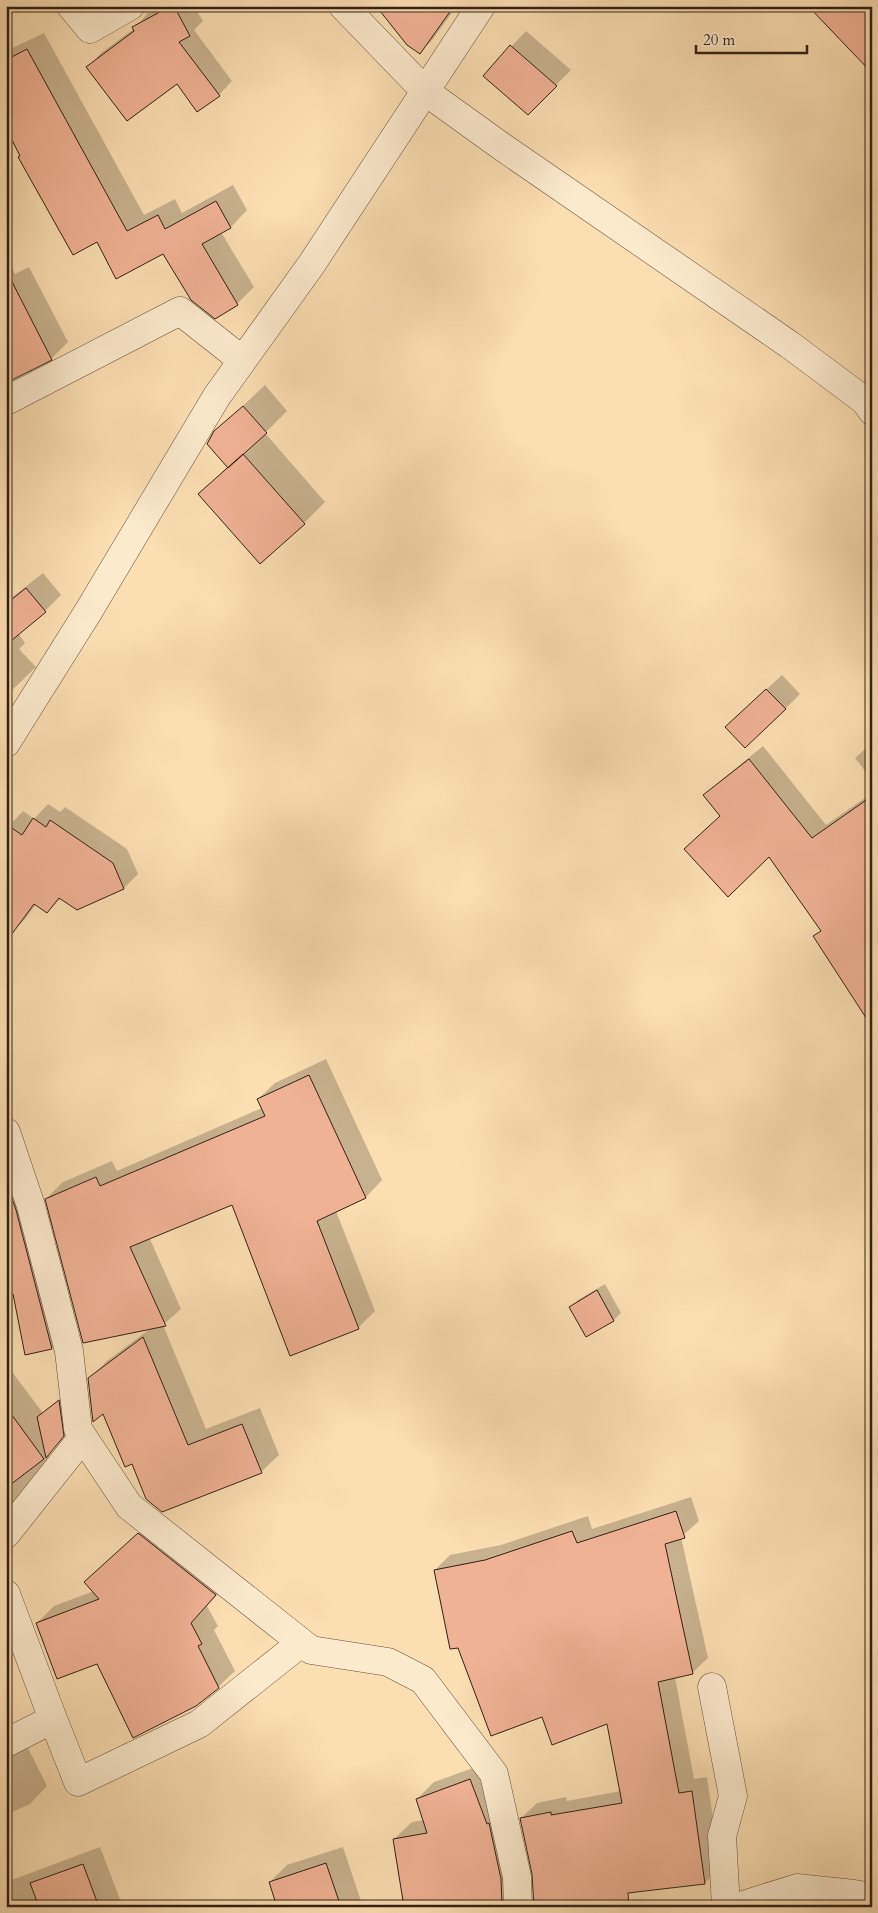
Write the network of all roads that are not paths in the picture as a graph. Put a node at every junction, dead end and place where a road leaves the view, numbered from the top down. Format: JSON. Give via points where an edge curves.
{"nodes":[{"id":1,"x":71,"y":6,"type":"edge"},
{"id":2,"x":130,"y":6,"type":"edge"},
{"id":3,"x":342,"y":6,"type":"edge"},
{"id":4,"x":481,"y":6,"type":"edge"},
{"id":5,"x":426,"y":92,"type":"junction"},
{"id":6,"x":242,"y":360,"type":"junction"},
{"id":7,"x":6,"y":401,"type":"edge"},
{"id":8,"x":872,"y":411,"type":"edge"},
{"id":9,"x":6,"y":743,"type":"edge"},
{"id":10,"x":6,"y":1132,"type":"edge"},
{"id":11,"x":83,"y":1437,"type":"junction"},
{"id":12,"x":6,"y":1534,"type":"edge"},
{"id":13,"x":6,"y":1594,"type":"edge"},
{"id":14,"x":301,"y":1643,"type":"junction"},
{"id":15,"x":712,"y":1687,"type":"dead end"},
{"id":16,"x":53,"y":1719,"type":"junction"},
{"id":17,"x":6,"y":1744,"type":"edge"},
{"id":18,"x":872,"y":1897,"type":"edge"},
{"id":19,"x":518,"y":1907,"type":"edge"},
{"id":20,"x":726,"y":1907,"type":"edge"},
{"id":21,"x":737,"y":1907,"type":"edge"}],
"edges":[{"from":1,"to":2,"type":"street","via":[[90,30]]},
{"from":3,"to":5,"type":"street"},
{"from":4,"to":5,"type":"street"},
{"from":5,"to":6,"type":"street","via":[[311,265]]},
{"from":5,"to":8,"type":"street","via":[[790,345],[865,401]]},
{"from":6,"to":7,"type":"street","via":[[180,311]]},
{"from":6,"to":9,"type":"street"},
{"from":10,"to":11,"type":"street","via":[[31,1206],[69,1351],[78,1429]]},
{"from":11,"to":12,"type":"street"},
{"from":11,"to":14,"type":"street","via":[[129,1506]]},
{"from":13,"to":16,"type":"street"},
{"from":14,"to":16,"type":"street","via":[[199,1724],[78,1782]]},
{"from":14,"to":19,"type":"street","via":[[311,1650],[388,1662],[423,1680],[494,1774],[517,1877]]},
{"from":15,"to":20,"type":"street","via":[[733,1796],[722,1836]]},
{"from":16,"to":17,"type":"street"},
{"from":18,"to":21,"type":"street","via":[[797,1888]]}]}
